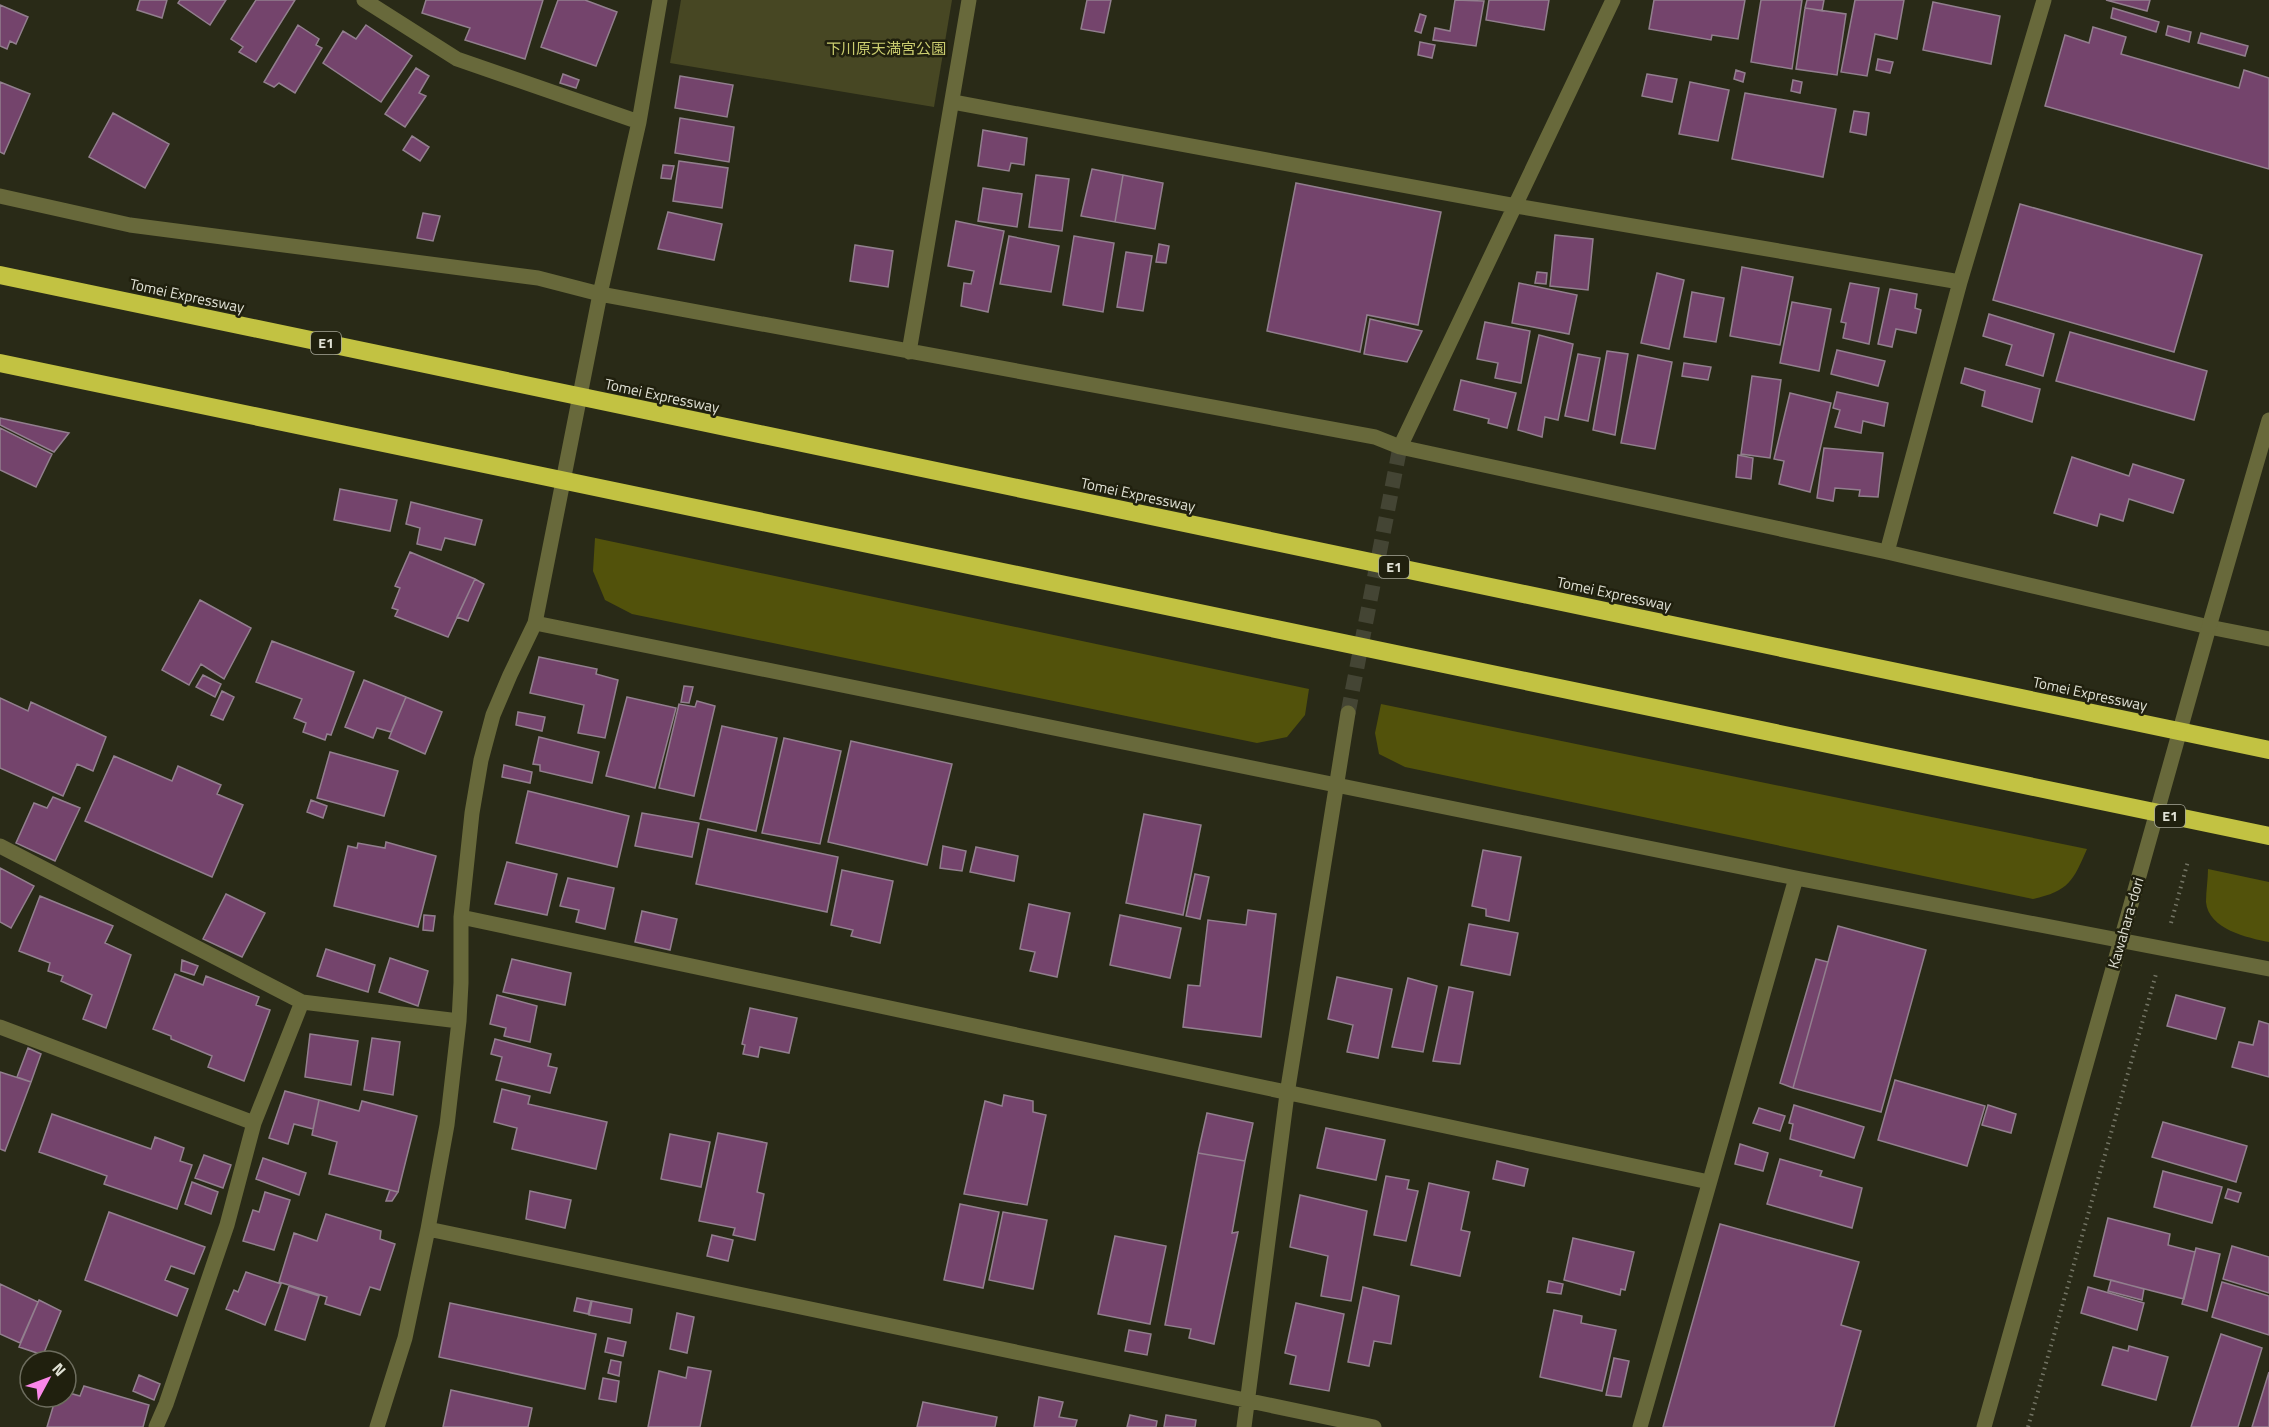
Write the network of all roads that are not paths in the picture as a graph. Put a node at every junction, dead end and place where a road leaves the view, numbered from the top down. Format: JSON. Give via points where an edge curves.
{"nodes":[{"id":1,"x":364,"y":0,"type":"edge"},
{"id":2,"x":660,"y":0,"type":"edge"},
{"id":3,"x":969,"y":0,"type":"edge"},
{"id":4,"x":1613,"y":0,"type":"edge"},
{"id":5,"x":2044,"y":0,"type":"edge"},
{"id":6,"x":953,"y":102,"type":"junction"},
{"id":7,"x":639,"y":122,"type":"junction"},
{"id":8,"x":0,"y":196,"type":"edge"},
{"id":9,"x":1516,"y":206,"type":"junction"},
{"id":10,"x":0,"y":275,"type":"edge"},
{"id":11,"x":1960,"y":282,"type":"junction"},
{"id":12,"x":600,"y":294,"type":"junction"},
{"id":13,"x":909,"y":352,"type":"junction"},
{"id":14,"x":0,"y":363,"type":"edge"},
{"id":15,"x":2269,"y":420,"type":"edge"},
{"id":16,"x":1400,"y":447,"type":"junction"},
{"id":17,"x":1887,"y":552,"type":"junction"},
{"id":18,"x":535,"y":623,"type":"junction"},
{"id":19,"x":2209,"y":627,"type":"junction"},
{"id":20,"x":2269,"y":639,"type":"edge"},
{"id":21,"x":1348,"y":713,"type":"tunnel mouth"},
{"id":22,"x":2269,"y":750,"type":"edge"},
{"id":23,"x":1336,"y":784,"type":"junction"},
{"id":24,"x":2269,"y":836,"type":"edge"},
{"id":25,"x":0,"y":846,"type":"edge"},
{"id":26,"x":1796,"y":878,"type":"junction"},
{"id":27,"x":461,"y":917,"type":"junction"},
{"id":28,"x":2121,"y":941,"type":"junction"},
{"id":29,"x":2269,"y":969,"type":"edge"},
{"id":30,"x":302,"y":1002,"type":"junction"},
{"id":31,"x":459,"y":1021,"type":"junction"},
{"id":32,"x":0,"y":1027,"type":"edge"},
{"id":33,"x":1287,"y":1094,"type":"junction"},
{"id":34,"x":254,"y":1123,"type":"junction"},
{"id":35,"x":1709,"y":1182,"type":"junction"},
{"id":36,"x":428,"y":1229,"type":"junction"},
{"id":37,"x":1248,"y":1401,"type":"junction"},
{"id":38,"x":156,"y":1427,"type":"edge"},
{"id":39,"x":377,"y":1427,"type":"edge"},
{"id":40,"x":1244,"y":1427,"type":"edge"},
{"id":41,"x":1374,"y":1427,"type":"edge"},
{"id":42,"x":1640,"y":1427,"type":"edge"},
{"id":43,"x":1984,"y":1427,"type":"edge"}],
"edges":[{"from":1,"to":7,"type":"street","via":[[458,59]]},
{"from":2,"to":7,"type":"street"},
{"from":3,"to":6,"type":"street"},
{"from":4,"to":9,"type":"street"},
{"from":5,"to":11,"type":"street"},
{"from":6,"to":9,"type":"street"},
{"from":6,"to":13,"type":"street"},
{"from":7,"to":12,"type":"street"},
{"from":8,"to":12,"type":"street","via":[[130,225],[538,278]]},
{"from":9,"to":11,"type":"street"},
{"from":9,"to":16,"type":"street"},
{"from":10,"to":22,"type":"highway","name":"Tomei Expressway","number":"E1"},
{"from":11,"to":17,"type":"street"},
{"from":12,"to":13,"type":"street"},
{"from":12,"to":18,"type":"street"},
{"from":13,"to":16,"type":"street","via":[[1375,438]]},
{"from":14,"to":24,"type":"highway","number":"E1"},
{"from":15,"to":19,"type":"street","name":"Kawahara-dori"},
{"from":16,"to":17,"type":"street"},
{"from":17,"to":19,"type":"street"},
{"from":18,"to":23,"type":"street"},
{"from":18,"to":27,"type":"street","via":[[494,715],[481,760]]},
{"from":19,"to":20,"type":"street"},
{"from":19,"to":28,"type":"street","name":"Kawahara-dori"},
{"from":21,"to":23,"type":"street"},
{"from":23,"to":26,"type":"street"},
{"from":23,"to":33,"type":"street"},
{"from":25,"to":30,"type":"street"},
{"from":26,"to":28,"type":"street"},
{"from":26,"to":35,"type":"street"},
{"from":27,"to":31,"type":"street"},
{"from":27,"to":33,"type":"street"},
{"from":28,"to":29,"type":"street"},
{"from":28,"to":43,"type":"street","name":"Kawahara-dori"},
{"from":30,"to":31,"type":"street"},
{"from":30,"to":34,"type":"street"},
{"from":31,"to":36,"type":"street","via":[[447,1125]]},
{"from":32,"to":34,"type":"street"},
{"from":33,"to":35,"type":"street"},
{"from":33,"to":37,"type":"street"},
{"from":34,"to":38,"type":"street","via":[[228,1225]]},
{"from":35,"to":42,"type":"street"},
{"from":36,"to":37,"type":"street"},
{"from":36,"to":39,"type":"street","via":[[405,1338]]},
{"from":37,"to":40,"type":"street"},
{"from":37,"to":41,"type":"street"}]}
